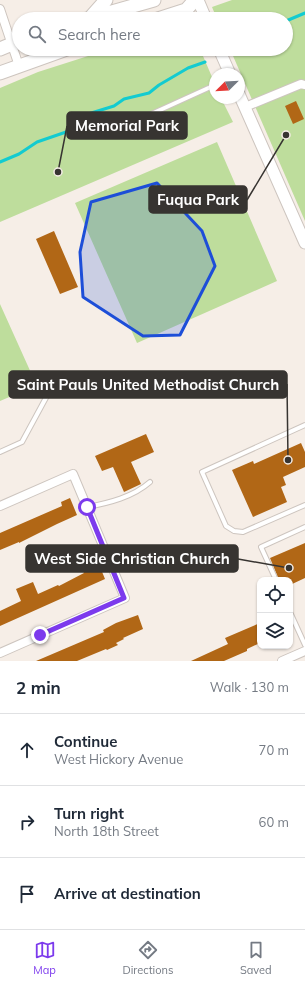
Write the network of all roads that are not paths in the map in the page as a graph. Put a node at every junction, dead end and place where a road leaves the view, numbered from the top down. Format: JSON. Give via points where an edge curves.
{"nodes":[{"id":1,"x":106,"y":0,"type":"edge"},
{"id":2,"x":154,"y":0,"type":"edge"},
{"id":3,"x":193,"y":3,"type":"edge"},
{"id":4,"x":0,"y":9,"type":"edge"},
{"id":5,"x":95,"y":12,"type":"edge"},
{"id":6,"x":111,"y":12,"type":"edge"},
{"id":7,"x":173,"y":12,"type":"edge"},
{"id":8,"x":200,"y":12,"type":"edge"},
{"id":9,"x":10,"y":45,"type":"edge"},
{"id":10,"x":15,"y":56,"type":"edge"},
{"id":11,"x":47,"y":56,"type":"edge"},
{"id":12,"x":222,"y":56,"type":"edge"},
{"id":13,"x":19,"y":66,"type":"junction"},
{"id":14,"x":227,"y":68,"type":"edge"},
{"id":15,"x":0,"y":73,"type":"edge"},
{"id":16,"x":305,"y":85,"type":"edge"},
{"id":17,"x":209,"y":88,"type":"edge"},
{"id":18,"x":244,"y":104,"type":"edge"},
{"id":19,"x":245,"y":107,"type":"junction"},
{"id":20,"x":138,"y":120,"type":"dead end"},
{"id":21,"x":305,"y":244,"type":"edge"},
{"id":22,"x":48,"y":394,"type":"dead end"},
{"id":23,"x":305,"y":425,"type":"edge"},
{"id":24,"x":0,"y":452,"type":"edge"},
{"id":25,"x":150,"y":482,"type":"dead end"},
{"id":26,"x":305,"y":505,"type":"edge"},
{"id":27,"x":0,"y":506,"type":"edge"},
{"id":28,"x":87,"y":507,"type":"junction"},
{"id":29,"x":305,"y":528,"type":"edge"},
{"id":30,"x":275,"y":577,"type":"edge"},
{"id":31,"x":290,"y":613,"type":"edge"},
{"id":32,"x":305,"y":645,"type":"edge"},
{"id":33,"x":305,"y":650,"type":"edge"},
{"id":34,"x":0,"y":653,"type":"edge"},
{"id":35,"x":282,"y":661,"type":"edge"}],
"edges":[{"from":1,"to":5,"type":"main road"},
{"from":2,"to":6,"type":"main road"},
{"from":3,"to":7,"type":"main road"},
{"from":3,"to":8,"type":"main road"},
{"from":4,"to":9,"type":"street"},
{"from":10,"to":13,"type":"street"},
{"from":11,"to":13,"type":"main road"},
{"from":12,"to":14,"type":"main road"},
{"from":13,"to":15,"type":"main road"},
{"from":16,"to":19,"type":"street","via":[[301,84]]},
{"from":17,"to":20,"type":"lane"},
{"from":18,"to":19,"type":"main road"},
{"from":19,"to":21,"type":"main road"},
{"from":22,"to":24,"type":"lane","via":[[22,442]]},
{"from":23,"to":26,"type":"lane","via":[[202,472],[226,526],[234,531],[243,532]]},
{"from":25,"to":28,"type":"lane","via":[[122,498]]},
{"from":27,"to":28,"type":"street","via":[[73,474]]},
{"from":28,"to":34,"type":"street","via":[[124,598]]},
{"from":29,"to":30,"type":"lane","via":[[261,547]]},
{"from":31,"to":32,"type":"lane"},
{"from":33,"to":35,"type":"street"}]}
